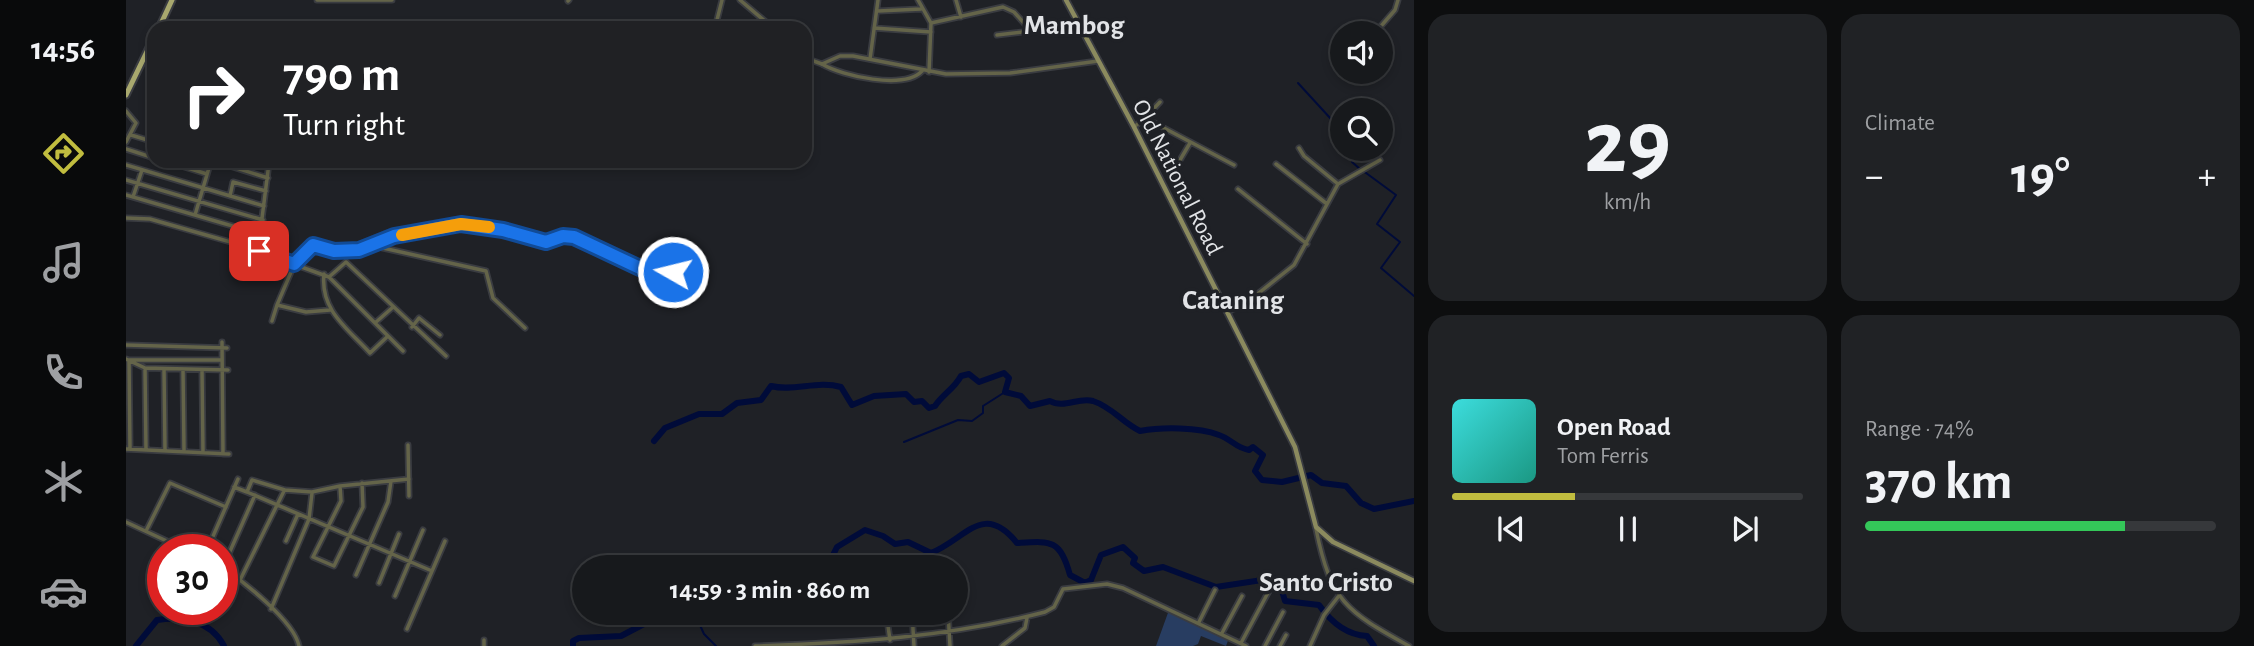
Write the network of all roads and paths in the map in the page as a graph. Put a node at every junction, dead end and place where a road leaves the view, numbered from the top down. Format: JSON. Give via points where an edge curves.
{"nodes":[{"id":1,"x":172,"y":0,"type":"edge"},
{"id":2,"x":317,"y":0,"type":"edge"},
{"id":3,"x":392,"y":0,"type":"edge"},
{"id":4,"x":722,"y":0,"type":"edge"},
{"id":5,"x":740,"y":0,"type":"edge"},
{"id":6,"x":878,"y":0,"type":"edge"},
{"id":7,"x":918,"y":0,"type":"edge"},
{"id":8,"x":956,"y":0,"type":"edge"},
{"id":9,"x":1066,"y":0,"type":"edge"},
{"id":10,"x":1398,"y":0,"type":"edge"},
{"id":11,"x":921,"y":9,"type":"junction"},
{"id":12,"x":877,"y":11,"type":"junction"},
{"id":13,"x":961,"y":17,"type":"junction"},
{"id":14,"x":162,"y":21,"type":"edge"},
{"id":15,"x":717,"y":21,"type":"edge"},
{"id":16,"x":765,"y":21,"type":"edge"},
{"id":17,"x":1077,"y":21,"type":"junction"},
{"id":18,"x":1385,"y":21,"type":"edge"},
{"id":19,"x":931,"y":23,"type":"junction"},
{"id":20,"x":874,"y":28,"type":"junction"},
{"id":21,"x":1031,"y":31,"type":"junction"},
{"id":22,"x":932,"y":32,"type":"junction"},
{"id":23,"x":997,"y":35,"type":"dead end"},
{"id":24,"x":147,"y":52,"type":"edge"},
{"id":25,"x":870,"y":59,"type":"junction"},
{"id":26,"x":812,"y":60,"type":"edge"},
{"id":27,"x":1098,"y":61,"type":"junction"},
{"id":28,"x":822,"y":64,"type":"junction"},
{"id":29,"x":922,"y":71,"type":"junction"},
{"id":30,"x":929,"y":72,"type":"junction"},
{"id":31,"x":126,"y":95,"type":"edge"},
{"id":32,"x":1160,"y":103,"type":"dead end"},
{"id":33,"x":126,"y":110,"type":"edge"},
{"id":34,"x":1145,"y":118,"type":"junction"},
{"id":35,"x":1134,"y":127,"type":"junction"},
{"id":36,"x":131,"y":135,"type":"junction"},
{"id":37,"x":147,"y":140,"type":"edge"},
{"id":38,"x":126,"y":142,"type":"edge"},
{"id":39,"x":1190,"y":143,"type":"junction"},
{"id":40,"x":1299,"y":148,"type":"dead end"},
{"id":41,"x":126,"y":149,"type":"edge"},
{"id":42,"x":147,"y":156,"type":"edge"},
{"id":43,"x":1180,"y":160,"type":"dead end"},
{"id":44,"x":1379,"y":161,"type":"edge"},
{"id":45,"x":1234,"y":164,"type":"dead end"},
{"id":46,"x":1276,"y":164,"type":"dead end"},
{"id":47,"x":126,"y":165,"type":"edge"},
{"id":48,"x":188,"y":168,"type":"edge"},
{"id":49,"x":209,"y":168,"type":"edge"},
{"id":50,"x":240,"y":168,"type":"edge"},
{"id":51,"x":269,"y":168,"type":"edge"},
{"id":52,"x":142,"y":170,"type":"junction"},
{"id":53,"x":207,"y":174,"type":"junction"},
{"id":54,"x":268,"y":178,"type":"junction"},
{"id":55,"x":126,"y":180,"type":"edge"},
{"id":56,"x":138,"y":184,"type":"junction"},
{"id":57,"x":1338,"y":184,"type":"junction"},
{"id":58,"x":203,"y":188,"type":"junction"},
{"id":59,"x":1238,"y":189,"type":"dead end"},
{"id":60,"x":266,"y":191,"type":"junction"},
{"id":61,"x":126,"y":195,"type":"edge"},
{"id":62,"x":230,"y":196,"type":"junction"},
{"id":63,"x":133,"y":197,"type":"junction"},
{"id":64,"x":199,"y":201,"type":"junction"},
{"id":65,"x":1327,"y":205,"type":"junction"},
{"id":66,"x":264,"y":206,"type":"junction"},
{"id":67,"x":195,"y":215,"type":"junction"},
{"id":68,"x":126,"y":218,"type":"edge"},
{"id":69,"x":263,"y":220,"type":"junction"},
{"id":70,"x":1307,"y":244,"type":"junction"},
{"id":71,"x":372,"y":246,"type":"junction"},
{"id":72,"x":294,"y":264,"type":"junction"},
{"id":73,"x":673,"y":272,"type":"dead end"},
{"id":74,"x":324,"y":274,"type":"junction"},
{"id":75,"x":330,"y":277,"type":"junction"},
{"id":76,"x":276,"y":305,"type":"junction"},
{"id":77,"x":392,"y":307,"type":"junction"},
{"id":78,"x":330,"y":310,"type":"junction"},
{"id":79,"x":1227,"y":312,"type":"junction"},
{"id":80,"x":272,"y":321,"type":"dead end"},
{"id":81,"x":375,"y":323,"type":"junction"},
{"id":82,"x":412,"y":327,"type":"junction"},
{"id":83,"x":525,"y":328,"type":"dead end"},
{"id":84,"x":440,"y":335,"type":"dead end"},
{"id":85,"x":388,"y":336,"type":"junction"},
{"id":86,"x":126,"y":345,"type":"edge"},
{"id":87,"x":403,"y":351,"type":"dead end"},
{"id":88,"x":446,"y":356,"type":"dead end"},
{"id":89,"x":127,"y":360,"type":"edge"},
{"id":90,"x":222,"y":360,"type":"junction"},
{"id":91,"x":145,"y":368,"type":"junction"},
{"id":92,"x":164,"y":369,"type":"junction"},
{"id":93,"x":183,"y":370,"type":"junction"},
{"id":94,"x":202,"y":370,"type":"junction"},
{"id":95,"x":228,"y":370,"type":"dead end"},
{"id":96,"x":222,"y":371,"type":"junction"},
{"id":97,"x":127,"y":377,"type":"edge"},
{"id":98,"x":128,"y":432,"type":"edge"},
{"id":99,"x":408,"y":445,"type":"dead end"},
{"id":100,"x":128,"y":449,"type":"edge"},
{"id":101,"x":146,"y":450,"type":"junction"},
{"id":102,"x":165,"y":451,"type":"junction"},
{"id":103,"x":184,"y":452,"type":"junction"},
{"id":104,"x":203,"y":452,"type":"junction"},
{"id":105,"x":223,"y":454,"type":"junction"},
{"id":106,"x":229,"y":454,"type":"dead end"},
{"id":107,"x":238,"y":479,"type":"dead end"},
{"id":108,"x":409,"y":479,"type":"junction"},
{"id":109,"x":391,"y":481,"type":"junction"},
{"id":110,"x":362,"y":483,"type":"junction"},
{"id":111,"x":340,"y":486,"type":"junction"},
{"id":112,"x":234,"y":487,"type":"junction"},
{"id":113,"x":285,"y":490,"type":"junction"},
{"id":114,"x":247,"y":492,"type":"junction"},
{"id":115,"x":312,"y":492,"type":"junction"},
{"id":116,"x":255,"y":495,"type":"junction"},
{"id":117,"x":409,"y":496,"type":"dead end"},
{"id":118,"x":276,"y":504,"type":"junction"},
{"id":119,"x":226,"y":506,"type":"junction"},
{"id":120,"x":298,"y":514,"type":"junction"},
{"id":121,"x":309,"y":519,"type":"junction"},
{"id":122,"x":126,"y":522,"type":"edge"},
{"id":123,"x":328,"y":526,"type":"junction"},
{"id":124,"x":1316,"y":527,"type":"junction"},
{"id":125,"x":423,"y":530,"type":"dead end"},
{"id":126,"x":146,"y":531,"type":"junction"},
{"id":127,"x":152,"y":534,"type":"edge"},
{"id":128,"x":214,"y":534,"type":"edge"},
{"id":129,"x":238,"y":534,"type":"edge"},
{"id":130,"x":399,"y":534,"type":"dead end"},
{"id":131,"x":348,"y":535,"type":"junction"},
{"id":132,"x":286,"y":541,"type":"dead end"},
{"id":133,"x":445,"y":541,"type":"dead end"},
{"id":134,"x":368,"y":543,"type":"junction"},
{"id":135,"x":391,"y":553,"type":"junction"},
{"id":136,"x":410,"y":561,"type":"junction"},
{"id":137,"x":432,"y":571,"type":"junction"},
{"id":138,"x":356,"y":575,"type":"dead end"},
{"id":139,"x":240,"y":580,"type":"joint"},
{"id":140,"x":1414,"y":581,"type":"edge"},
{"id":141,"x":379,"y":583,"type":"dead end"},
{"id":142,"x":1270,"y":589,"type":"dead end"},
{"id":143,"x":1215,"y":590,"type":"dead end"},
{"id":144,"x":395,"y":596,"type":"dead end"},
{"id":145,"x":1242,"y":596,"type":"dead end"},
{"id":146,"x":1338,"y":597,"type":"junction"},
{"id":147,"x":271,"y":609,"type":"junction"},
{"id":148,"x":1283,"y":612,"type":"dead end"},
{"id":149,"x":1027,"y":617,"type":"junction"},
{"id":150,"x":1199,"y":622,"type":"junction"},
{"id":151,"x":888,"y":625,"type":"edge"},
{"id":152,"x":913,"y":625,"type":"edge"},
{"id":153,"x":950,"y":625,"type":"edge"},
{"id":154,"x":407,"y":629,"type":"dead end"},
{"id":155,"x":951,"y":630,"type":"junction"},
{"id":156,"x":1222,"y":633,"type":"junction"},
{"id":157,"x":1286,"y":635,"type":"dead end"},
{"id":158,"x":914,"y":637,"type":"junction"},
{"id":159,"x":484,"y":640,"type":"dead end"},
{"id":160,"x":890,"y":640,"type":"junction"},
{"id":161,"x":873,"y":644,"type":"edge"},
{"id":162,"x":1244,"y":645,"type":"edge"},
{"id":163,"x":299,"y":646,"type":"edge"},
{"id":164,"x":484,"y":646,"type":"edge"},
{"id":165,"x":755,"y":646,"type":"edge"},
{"id":166,"x":914,"y":646,"type":"edge"},
{"id":167,"x":950,"y":646,"type":"edge"},
{"id":168,"x":1002,"y":646,"type":"edge"},
{"id":169,"x":1265,"y":646,"type":"edge"},
{"id":170,"x":1280,"y":646,"type":"edge"},
{"id":171,"x":1310,"y":646,"type":"edge"},
{"id":172,"x":1409,"y":646,"type":"edge"}],
"edges":[{"from":1,"to":14,"type":"main road"},
{"from":2,"to":3,"type":"street"},
{"from":4,"to":15,"type":"street"},
{"from":5,"to":16,"type":"street"},
{"from":6,"to":12,"type":"street"},
{"from":7,"to":11,"type":"street"},
{"from":8,"to":13,"type":"street"},
{"from":9,"to":17,"type":"main road","name":"Old National Road"},
{"from":10,"to":18,"type":"street"},
{"from":11,"to":12,"type":"street"},
{"from":11,"to":19,"type":"street"},
{"from":12,"to":20,"type":"street"},
{"from":13,"to":19,"type":"street"},
{"from":13,"to":21,"type":"street","via":[[1006,8]]},
{"from":17,"to":21,"type":"street"},
{"from":17,"to":27,"type":"main road","name":"Old National Road"},
{"from":19,"to":22,"type":"street"},
{"from":20,"to":22,"type":"street"},
{"from":20,"to":25,"type":"street"},
{"from":21,"to":23,"type":"street"},
{"from":22,"to":30,"type":"street"},
{"from":24,"to":31,"type":"main road"},
{"from":25,"to":28,"type":"street","via":[[840,56]]},
{"from":25,"to":29,"type":"street"},
{"from":26,"to":28,"type":"street"},
{"from":27,"to":30,"type":"street","via":[[1010,73]]},
{"from":27,"to":35,"type":"main road","name":"Old National Road"},
{"from":28,"to":29,"type":"street","via":[[855,78],[915,77]]},
{"from":29,"to":30,"type":"street"},
{"from":32,"to":34,"type":"street"},
{"from":33,"to":36,"type":"street","via":[[136,123]]},
{"from":34,"to":35,"type":"street"},
{"from":34,"to":39,"type":"street"},
{"from":35,"to":79,"type":"main road","name":"Old National Road"},
{"from":36,"to":37,"type":"street"},
{"from":36,"to":38,"type":"street"},
{"from":39,"to":43,"type":"street"},
{"from":39,"to":45,"type":"street"},
{"from":40,"to":57,"type":"street"},
{"from":41,"to":42,"type":"street"},
{"from":44,"to":57,"type":"street"},
{"from":46,"to":65,"type":"street"},
{"from":47,"to":52,"type":"street"},
{"from":48,"to":53,"type":"street"},
{"from":49,"to":53,"type":"street"},
{"from":50,"to":54,"type":"street"},
{"from":51,"to":54,"type":"street"},
{"from":52,"to":56,"type":"street"},
{"from":52,"to":58,"type":"street"},
{"from":53,"to":58,"type":"street"},
{"from":54,"to":60,"type":"street"},
{"from":55,"to":56,"type":"street"},
{"from":56,"to":63,"type":"street"},
{"from":56,"to":64,"type":"street"},
{"from":57,"to":65,"type":"street"},
{"from":58,"to":62,"type":"street"},
{"from":58,"to":64,"type":"street"},
{"from":59,"to":70,"type":"street"},
{"from":60,"to":62,"type":"street","via":[[233,182]]},
{"from":60,"to":66,"type":"street"},
{"from":61,"to":63,"type":"street"},
{"from":62,"to":66,"type":"street"},
{"from":63,"to":67,"type":"street"},
{"from":64,"to":67,"type":"street"},
{"from":64,"to":69,"type":"street"},
{"from":65,"to":70,"type":"street"},
{"from":66,"to":69,"type":"street"},
{"from":67,"to":69,"type":"street","via":[[260,234]]},
{"from":68,"to":72,"type":"street","via":[[168,224]]},
{"from":70,"to":79,"type":"street","via":[[1289,271]]},
{"from":71,"to":72,"type":"street","via":[[341,252],[313,245]]},
{"from":71,"to":73,"type":"street","via":[[394,236],[470,224],[546,242],[574,237],[640,268]]},
{"from":71,"to":83,"type":"street","via":[[486,271],[494,299]]},
{"from":72,"to":74,"type":"street"},
{"from":72,"to":76,"type":"street"},
{"from":74,"to":75,"type":"street"},
{"from":74,"to":78,"type":"street","via":[[322,292]]},
{"from":75,"to":77,"type":"street","via":[[346,262]]},
{"from":75,"to":81,"type":"street"},
{"from":76,"to":78,"type":"street","via":[[306,312]]},
{"from":76,"to":80,"type":"street"},
{"from":77,"to":81,"type":"street"},
{"from":77,"to":82,"type":"street"},
{"from":78,"to":85,"type":"street","via":[[370,353]]},
{"from":79,"to":124,"type":"main road","name":"Old National Road","via":[[1295,447]]},
{"from":81,"to":85,"type":"street"},
{"from":82,"to":84,"type":"street","via":[[419,318]]},
{"from":82,"to":88,"type":"street"},
{"from":85,"to":87,"type":"street"},
{"from":86,"to":90,"type":"street","via":[[224,346]]},
{"from":89,"to":90,"type":"street"},
{"from":89,"to":91,"type":"street"},
{"from":89,"to":97,"type":"street"},
{"from":90,"to":96,"type":"street"},
{"from":91,"to":92,"type":"street"},
{"from":91,"to":101,"type":"street"},
{"from":92,"to":93,"type":"street"},
{"from":92,"to":102,"type":"street"},
{"from":93,"to":94,"type":"street"},
{"from":93,"to":103,"type":"street"},
{"from":94,"to":96,"type":"street"},
{"from":94,"to":104,"type":"street"},
{"from":95,"to":96,"type":"street"},
{"from":96,"to":105,"type":"street"},
{"from":97,"to":98,"type":"street"},
{"from":98,"to":100,"type":"street"},
{"from":99,"to":108,"type":"street"},
{"from":100,"to":101,"type":"street"},
{"from":101,"to":102,"type":"street"},
{"from":102,"to":103,"type":"street"},
{"from":103,"to":104,"type":"street"},
{"from":104,"to":105,"type":"street"},
{"from":105,"to":106,"type":"street"},
{"from":107,"to":112,"type":"street"},
{"from":108,"to":109,"type":"street"},
{"from":108,"to":117,"type":"street"},
{"from":109,"to":110,"type":"street"},
{"from":109,"to":134,"type":"street","via":[[388,502]]},
{"from":110,"to":111,"type":"street"},
{"from":110,"to":131,"type":"street","via":[[363,508]]},
{"from":111,"to":115,"type":"street"},
{"from":111,"to":123,"type":"street","via":[[341,501]]},
{"from":112,"to":114,"type":"street"},
{"from":112,"to":119,"type":"street"},
{"from":113,"to":114,"type":"street","via":[[252,480]]},
{"from":113,"to":115,"type":"street"},
{"from":113,"to":118,"type":"street"},
{"from":114,"to":116,"type":"street"},
{"from":115,"to":121,"type":"street"},
{"from":116,"to":118,"type":"street"},
{"from":116,"to":129,"type":"street"},
{"from":118,"to":120,"type":"street"},
{"from":118,"to":139,"type":"street"},
{"from":119,"to":126,"type":"street","via":[[170,482]]},
{"from":119,"to":128,"type":"street"},
{"from":120,"to":121,"type":"street"},
{"from":120,"to":132,"type":"street"},
{"from":121,"to":123,"type":"street"},
{"from":121,"to":147,"type":"street"},
{"from":122,"to":126,"type":"street"},
{"from":123,"to":131,"type":"street"},
{"from":123,"to":131,"type":"street","via":[[313,557],[334,566]]},
{"from":124,"to":140,"type":"main road","via":[[1334,542]]},
{"from":124,"to":146,"type":"street","via":[[1326,574]]},
{"from":125,"to":136,"type":"street"},
{"from":126,"to":127,"type":"street"},
{"from":130,"to":135,"type":"street"},
{"from":131,"to":134,"type":"street"},
{"from":133,"to":137,"type":"street"},
{"from":134,"to":135,"type":"street"},
{"from":134,"to":138,"type":"street"},
{"from":135,"to":136,"type":"street"},
{"from":135,"to":141,"type":"street"},
{"from":136,"to":137,"type":"street"},
{"from":136,"to":144,"type":"street"},
{"from":137,"to":154,"type":"street"},
{"from":139,"to":147,"type":"street"},
{"from":142,"to":162,"type":"street"},
{"from":143,"to":150,"type":"street"},
{"from":145,"to":156,"type":"street"},
{"from":146,"to":171,"type":"street"},
{"from":146,"to":172,"type":"street","via":[[1357,615]]},
{"from":147,"to":163,"type":"street","via":[[296,636]]},
{"from":148,"to":169,"type":"street"},
{"from":149,"to":150,"type":"street","via":[[1052,609],[1063,589],[1107,584]]},
{"from":149,"to":155,"type":"street"},
{"from":149,"to":168,"type":"street","via":[[1025,628]]},
{"from":150,"to":156,"type":"street"},
{"from":151,"to":160,"type":"street"},
{"from":152,"to":158,"type":"street"},
{"from":153,"to":155,"type":"street"},
{"from":155,"to":158,"type":"street"},
{"from":155,"to":167,"type":"street"},
{"from":156,"to":162,"type":"street"},
{"from":157,"to":170,"type":"street"},
{"from":158,"to":160,"type":"street"},
{"from":158,"to":166,"type":"street"},
{"from":159,"to":164,"type":"street"},
{"from":160,"to":161,"type":"street"},
{"from":161,"to":165,"type":"street"}]}
